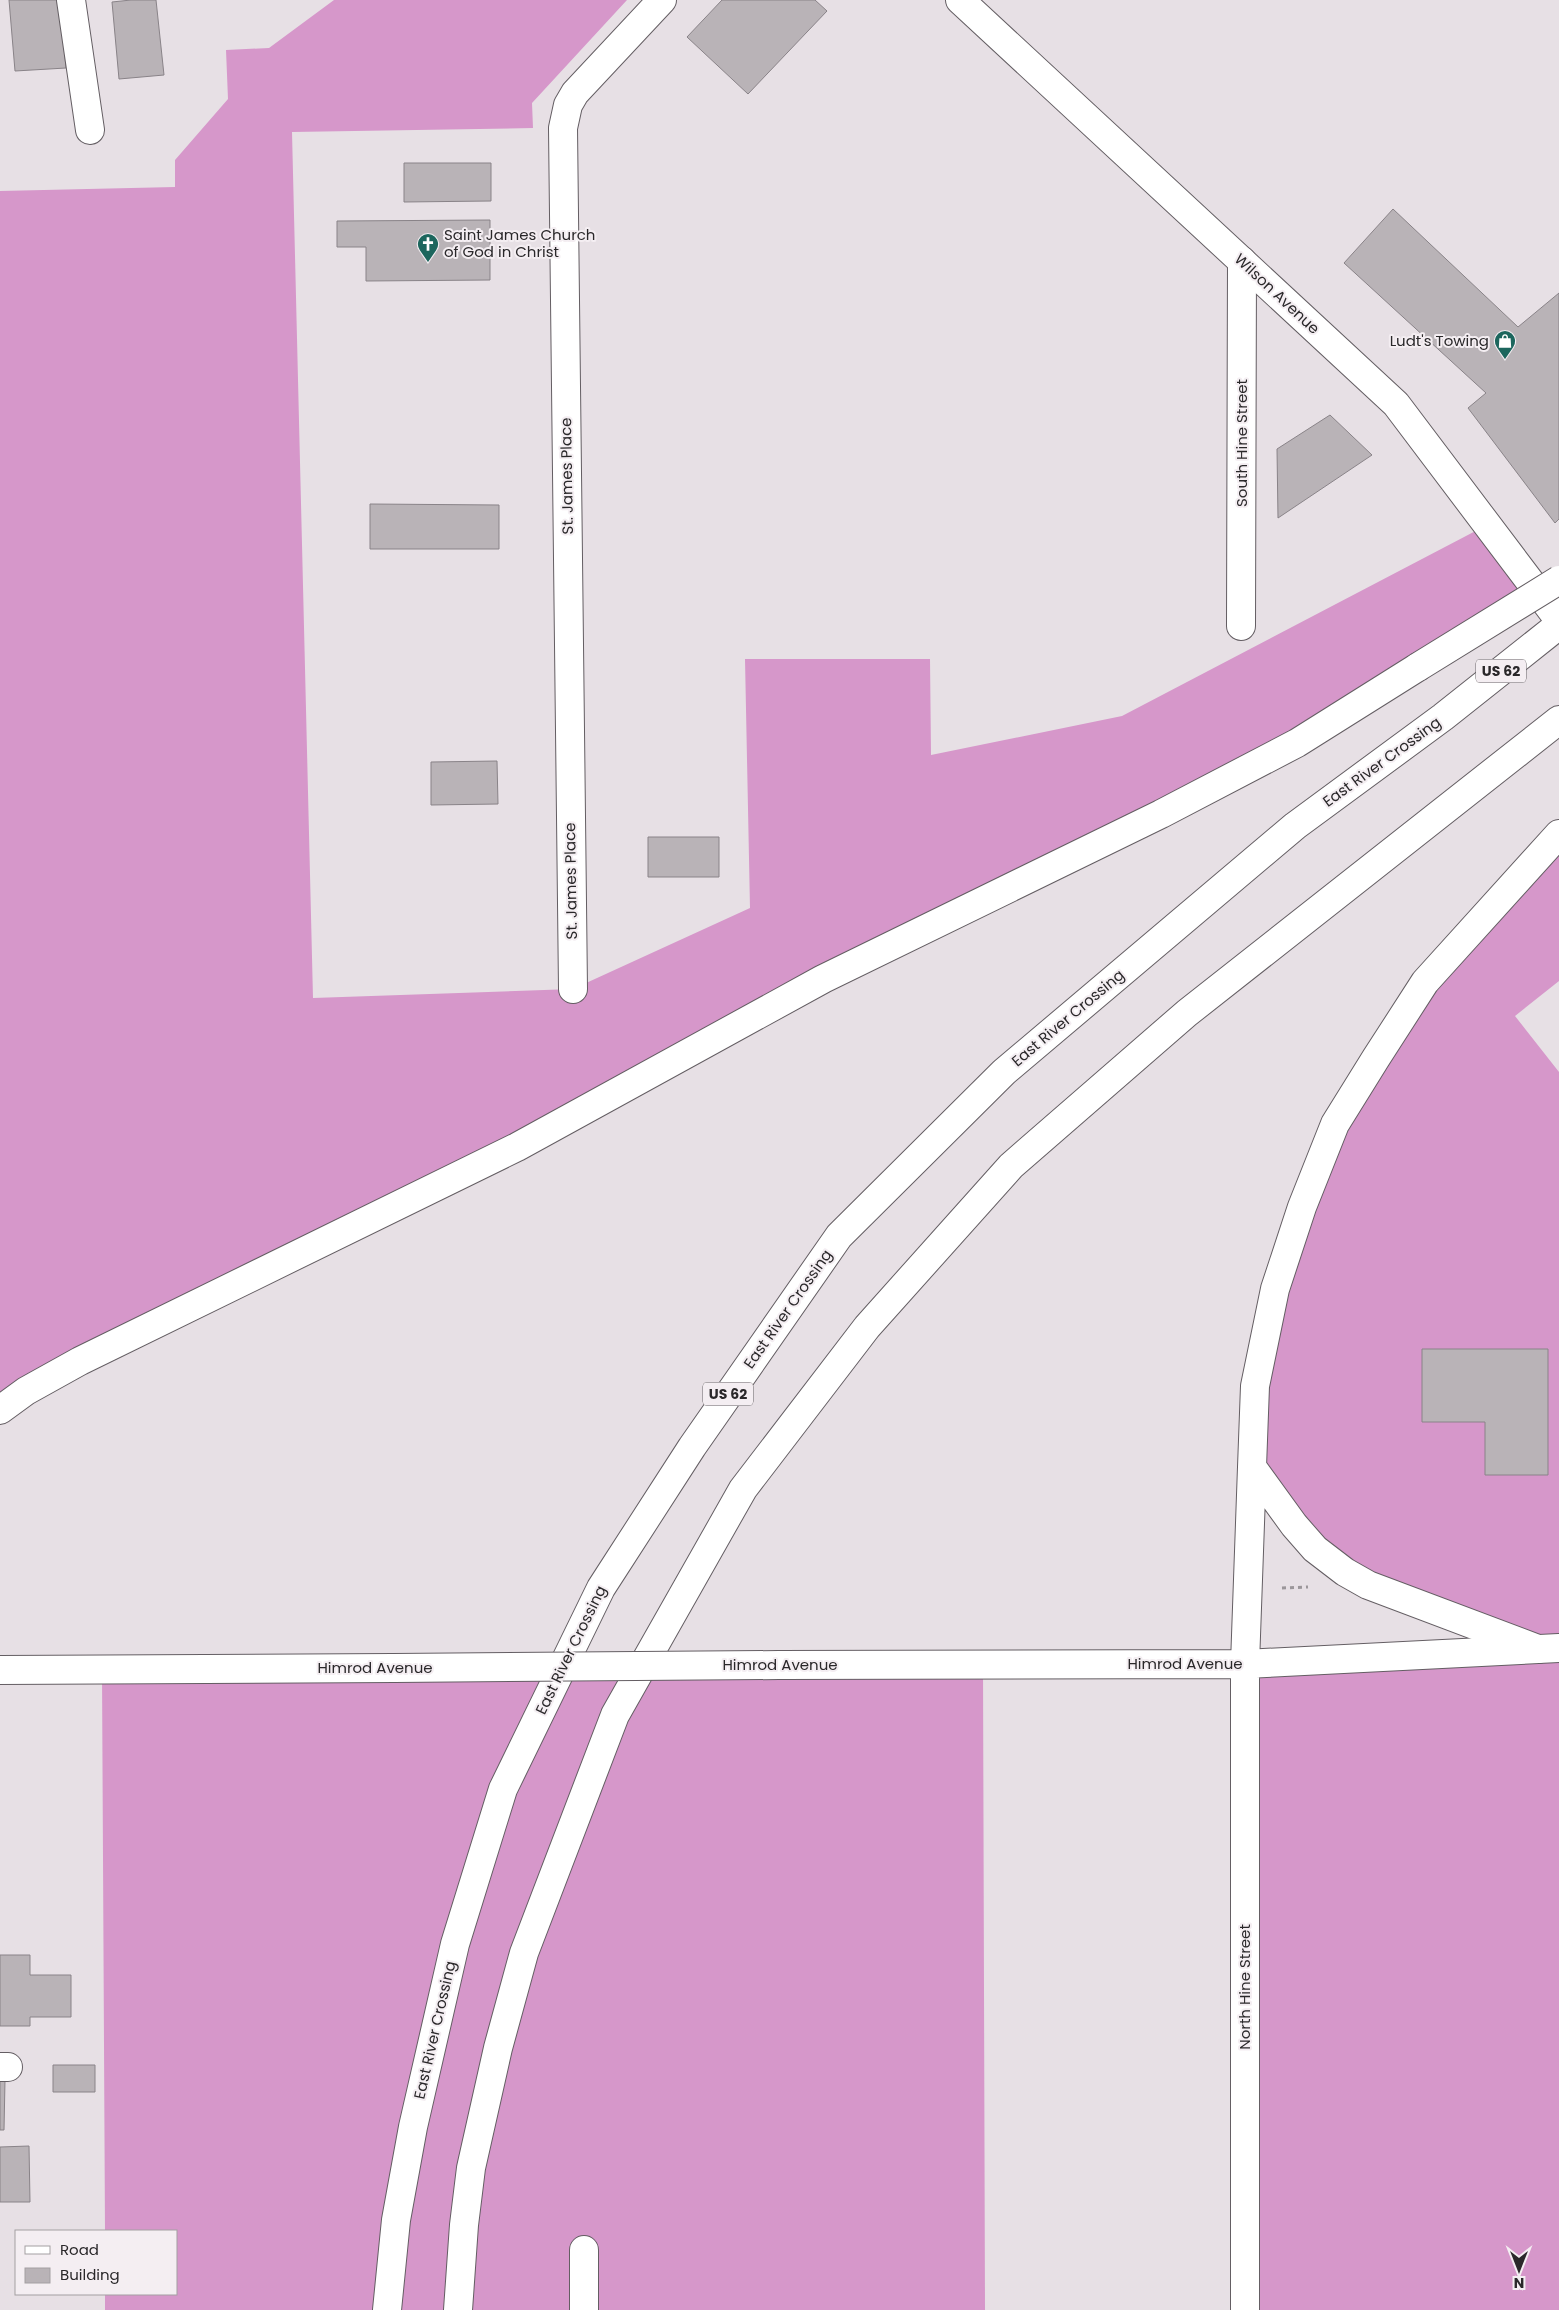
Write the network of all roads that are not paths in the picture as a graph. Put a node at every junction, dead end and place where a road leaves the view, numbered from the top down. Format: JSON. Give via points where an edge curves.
{"nodes":[{"id":1,"x":71,"y":0,"type":"edge"},
{"id":2,"x":662,"y":0,"type":"edge"},
{"id":3,"x":960,"y":0,"type":"edge"},
{"id":4,"x":90,"y":130,"type":"dead end"},
{"id":5,"x":1242,"y":261,"type":"junction"},
{"id":6,"x":1559,"y":580,"type":"edge"},
{"id":7,"x":1559,"y":620,"type":"edge"},
{"id":8,"x":1559,"y":625,"type":"edge"},
{"id":9,"x":1241,"y":626,"type":"dead end"},
{"id":10,"x":1559,"y":720,"type":"edge"},
{"id":11,"x":1556,"y":838,"type":"edge"},
{"id":12,"x":572,"y":989,"type":"dead end"},
{"id":13,"x":0,"y":1410,"type":"edge"},
{"id":14,"x":1252,"y":1467,"type":"junction"},
{"id":15,"x":1549,"y":1648,"type":"edge"},
{"id":16,"x":1245,"y":1664,"type":"junction"},
{"id":17,"x":0,"y":1670,"type":"edge"},
{"id":18,"x":584,"y":2250,"type":"dead end"},
{"id":19,"x":387,"y":2310,"type":"edge"},
{"id":20,"x":458,"y":2310,"type":"edge"},
{"id":21,"x":584,"y":2310,"type":"edge"},
{"id":22,"x":1245,"y":2310,"type":"edge"}],
"edges":[{"from":1,"to":4,"type":"main road"},
{"from":2,"to":12,"type":"main road","name":"St. James Place","via":[[575,93],[568,105],[563,128]]},
{"from":3,"to":5,"type":"main road","name":"Wilson Avenue"},
{"from":5,"to":7,"type":"main road","name":"Wilson Avenue","via":[[1396,404]]},
{"from":5,"to":9,"type":"main road","name":"South Hine Street"},
{"from":6,"to":13,"type":"main road","bridge":true,"via":[[1288,747],[1161,814],[823,979],[518,1147],[80,1361],[26,1391]]},
{"from":8,"to":19,"type":"main road","name":"East River Crossing","number":"US 62","via":[[1443,717],[1295,826],[1004,1072],[839,1236],[692,1447],[601,1588],[503,1789],[455,1944],[413,2127],[396,2220]]},
{"from":10,"to":20,"type":"main road","via":[[1187,1013],[1011,1166],[867,1327],[743,1489],[615,1715],[524,1953],[498,2048],[471,2168]]},
{"from":11,"to":14,"type":"main road","name":"North Hine Street","via":[[1424,982],[1336,1124],[1302,1207],[1275,1288],[1255,1386]]},
{"from":14,"to":15,"type":"main road","via":[[1315,1549],[1345,1572],[1368,1585]]},
{"from":14,"to":16,"type":"main road","name":"North Hine Street"},
{"from":15,"to":16,"type":"main road","name":"Himrod Avenue"},
{"from":16,"to":17,"type":"main road","name":"Himrod Avenue","bridge":true},
{"from":16,"to":22,"type":"main road","name":"North Hine Street"},
{"from":18,"to":21,"type":"main road"}]}
